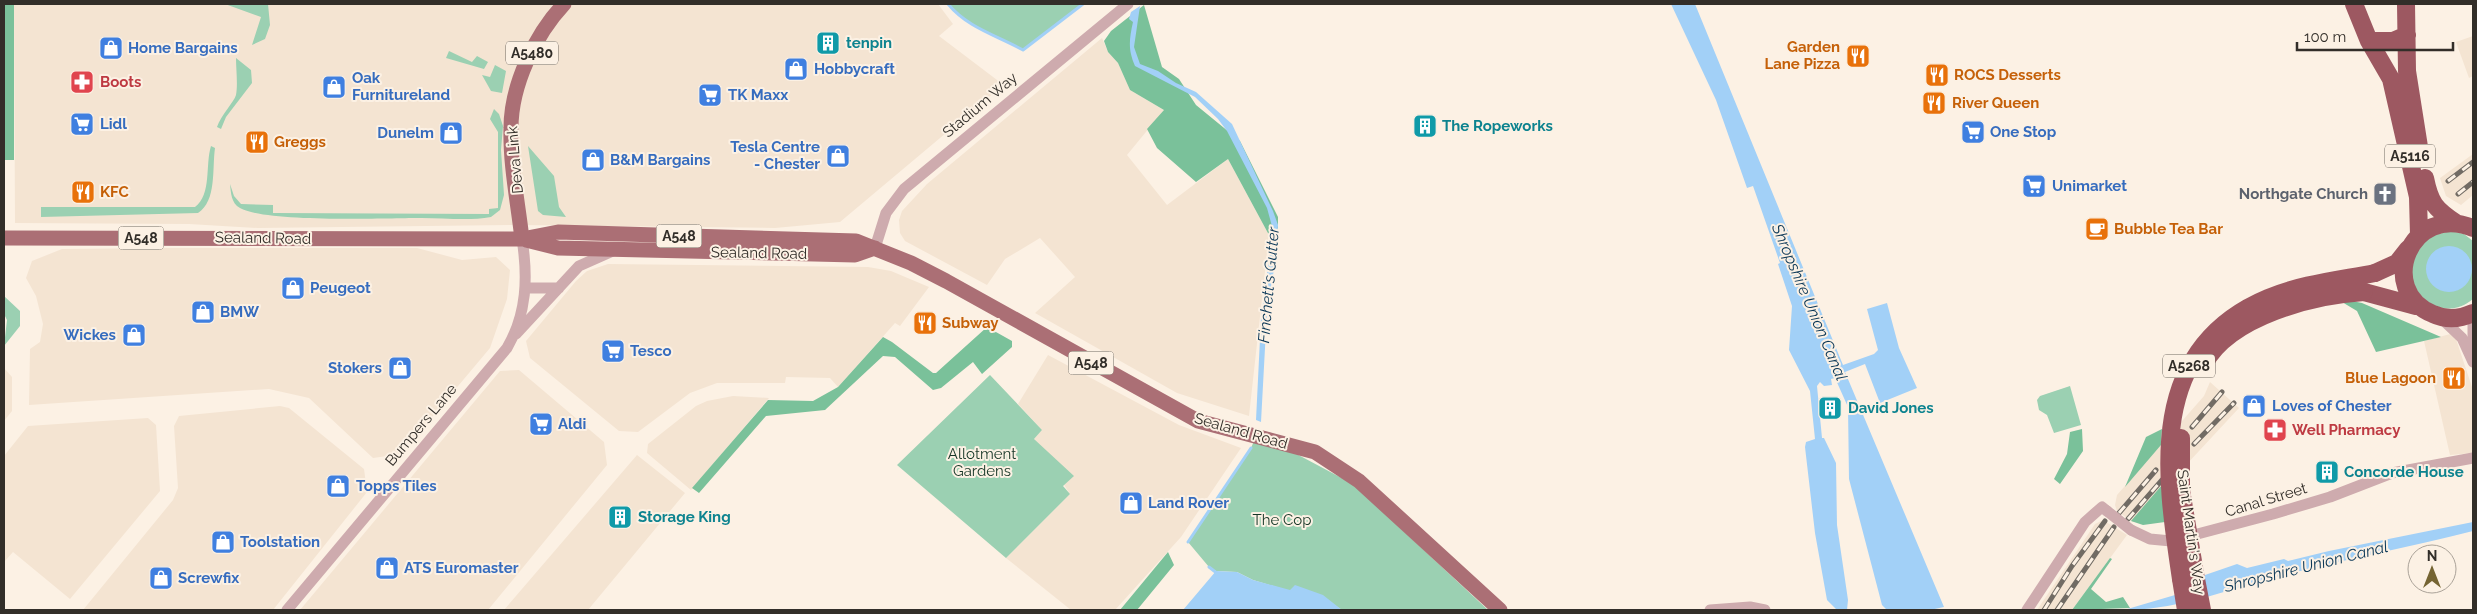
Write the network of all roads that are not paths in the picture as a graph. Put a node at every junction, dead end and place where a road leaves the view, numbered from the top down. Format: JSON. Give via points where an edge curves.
{"nodes":[{"id":1,"x":564,"y":4,"type":"edge"},
{"id":2,"x":1128,"y":4,"type":"edge"},
{"id":3,"x":2354,"y":4,"type":"edge"},
{"id":4,"x":2406,"y":4,"type":"edge"},
{"id":5,"x":2407,"y":34,"type":"junction"},
{"id":6,"x":2369,"y":41,"type":"junction"},
{"id":7,"x":2456,"y":223,"type":"junction"},
{"id":8,"x":2473,"y":228,"type":"edge"},
{"id":9,"x":4,"y":238,"type":"edge"},
{"id":10,"x":522,"y":239,"type":"junction"},
{"id":11,"x":2414,"y":242,"type":"junction"},
{"id":12,"x":875,"y":248,"type":"junction"},
{"id":13,"x":615,"y":250,"type":"junction"},
{"id":14,"x":525,"y":288,"type":"junction"},
{"id":15,"x":559,"y":288,"type":"junction"},
{"id":16,"x":2416,"y":306,"type":"junction"},
{"id":17,"x":2473,"y":313,"type":"edge"},
{"id":18,"x":2441,"y":317,"type":"junction"},
{"id":19,"x":2473,"y":321,"type":"edge"},
{"id":20,"x":513,"y":337,"type":"junction"},
{"id":21,"x":2473,"y":342,"type":"edge"},
{"id":22,"x":2473,"y":362,"type":"edge"},
{"id":23,"x":2473,"y":458,"type":"edge"},
{"id":24,"x":287,"y":610,"type":"edge"},
{"id":25,"x":1500,"y":610,"type":"edge"},
{"id":26,"x":1710,"y":610,"type":"edge"},
{"id":27,"x":1765,"y":610,"type":"edge"},
{"id":28,"x":2027,"y":610,"type":"edge"},
{"id":29,"x":2186,"y":610,"type":"edge"},
{"id":30,"x":2202,"y":610,"type":"edge"}],
"edges":[{"from":1,"to":10,"type":"main road","name":"Deva Link","number":"A5480","via":[[538,40],[512,108],[511,149]]},
{"from":2,"to":12,"type":"street","name":"Stadium Way","via":[[904,189],[886,213]]},
{"from":3,"to":6,"type":"highway","number":"A5116"},
{"from":4,"to":5,"type":"highway","number":"A5116"},
{"from":5,"to":6,"type":"highway","via":[[2393,41]]},
{"from":5,"to":7,"type":"highway","number":"A5116","via":[[2407,71],[2430,198],[2437,210]]},
{"from":6,"to":11,"type":"highway","number":"A5116","via":[[2394,88],[2418,197]]},
{"from":7,"to":8,"type":"highway","number":"A5268"},
{"from":7,"to":11,"type":"highway","number":"A5268","via":[[2430,227]]},
{"from":9,"to":10,"type":"main road","name":"Sealand Road","number":"A548"},
{"from":10,"to":12,"type":"main road","name":"Sealand Road","number":"A548","via":[[558,232],[856,241]]},
{"from":10,"to":13,"type":"main road","name":"Sealand Road","number":"A548","via":[[558,248]]},
{"from":10,"to":14,"type":"street","name":"Bumpers Lane","via":[[527,267]]},
{"from":11,"to":16,"type":"highway","via":[[2404,261],[2404,275]]},
{"from":11,"to":29,"type":"highway","name":"Saint Martin's Way","number":"A5268","bridge":true,"via":[[2397,263],[2375,273],[2307,286],[2269,298],[2224,323],[2194,357],[2179,388],[2168,470]]},
{"from":12,"to":13,"type":"main road","name":"Sealand Road","number":"A548","via":[[856,255]]},
{"from":12,"to":25,"type":"main road","name":"Sealand Road","number":"A548","via":[[946,281],[1198,421],[1315,452],[1360,481]]},
{"from":13,"to":15,"type":"street","via":[[579,266]]},
{"from":14,"to":15,"type":"street"},
{"from":14,"to":20,"type":"street","name":"Bumpers Lane","via":[[524,304]]},
{"from":15,"to":20,"type":"street"},
{"from":16,"to":18,"type":"highway","number":"A5268"},
{"from":16,"to":30,"type":"highway","name":"Saint Martin's Way","number":"A5268","bridge":true,"via":[[2364,292],[2313,299],[2248,324],[2217,347],[2206,360],[2193,383],[2182,422],[2181,490]]},
{"from":17,"to":18,"type":"highway","number":"A5268","via":[[2454,319]]},
{"from":18,"to":22,"type":"street","via":[[2462,338]]},
{"from":19,"to":21,"type":"street"},
{"from":20,"to":24,"type":"street","name":"Bumpers Lane"},
{"from":23,"to":28,"type":"street","name":"Canal Street","bridge":true,"via":[[2392,473],[2330,497],[2172,541],[2150,539],[2131,530],[2104,509],[2085,522]]},
{"from":26,"to":27,"type":"street","via":[[1750,607]]}]}
